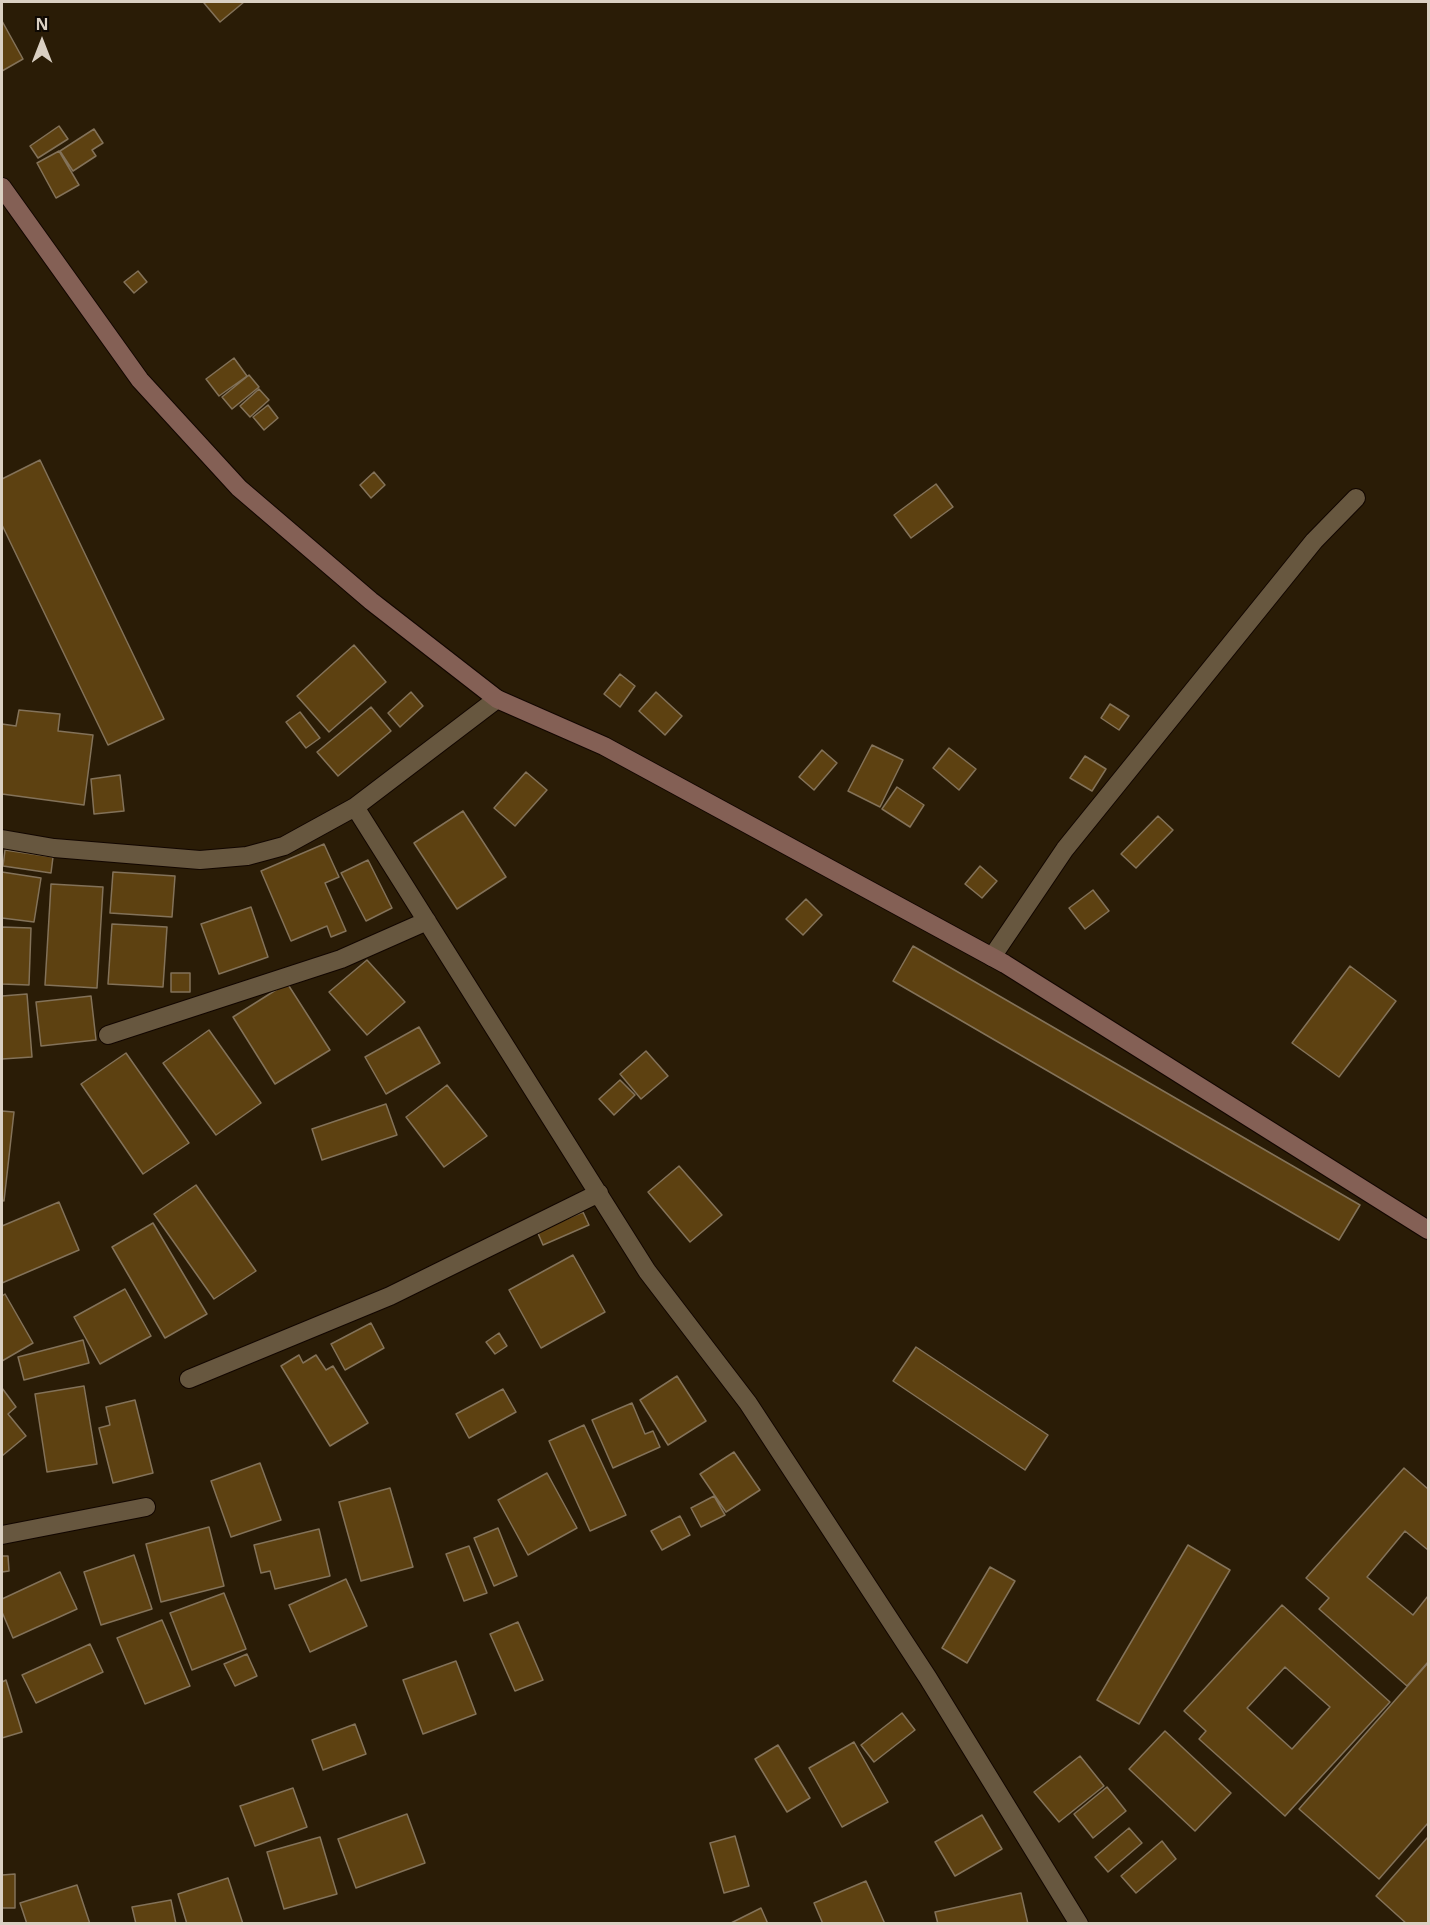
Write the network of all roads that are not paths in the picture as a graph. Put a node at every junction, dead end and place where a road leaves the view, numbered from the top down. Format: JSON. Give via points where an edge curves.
{"nodes":[{"id":1,"x":2,"y":187,"type":"edge"},
{"id":2,"x":1356,"y":498,"type":"dead end"},
{"id":3,"x":497,"y":699,"type":"junction"},
{"id":4,"x":355,"y":807,"type":"junction"},
{"id":5,"x":2,"y":839,"type":"edge"},
{"id":6,"x":427,"y":921,"type":"junction"},
{"id":7,"x":992,"y":957,"type":"junction"},
{"id":8,"x":108,"y":1035,"type":"dead end"},
{"id":9,"x":599,"y":1193,"type":"junction"},
{"id":10,"x":1428,"y":1230,"type":"edge"},
{"id":11,"x":189,"y":1379,"type":"dead end"},
{"id":12,"x":146,"y":1507,"type":"dead end"},
{"id":13,"x":2,"y":1535,"type":"edge"},
{"id":14,"x":1079,"y":1923,"type":"edge"}],
"edges":[{"from":1,"to":3,"type":"main road","via":[[140,380],[238,488],[370,601]]},
{"from":2,"to":7,"type":"street","via":[[1314,541],[1065,849]]},
{"from":3,"to":4,"type":"street"},
{"from":3,"to":7,"type":"main road","via":[[604,746]]},
{"from":4,"to":5,"type":"street","via":[[284,846],[247,856],[200,860],[54,848]]},
{"from":4,"to":6,"type":"street"},
{"from":6,"to":8,"type":"street","via":[[341,959]]},
{"from":6,"to":9,"type":"street"},
{"from":7,"to":10,"type":"main road"},
{"from":9,"to":11,"type":"street","via":[[390,1296]]},
{"from":9,"to":14,"type":"street","via":[[647,1270],[755,1413],[928,1678]]},
{"from":12,"to":13,"type":"street"}]}
